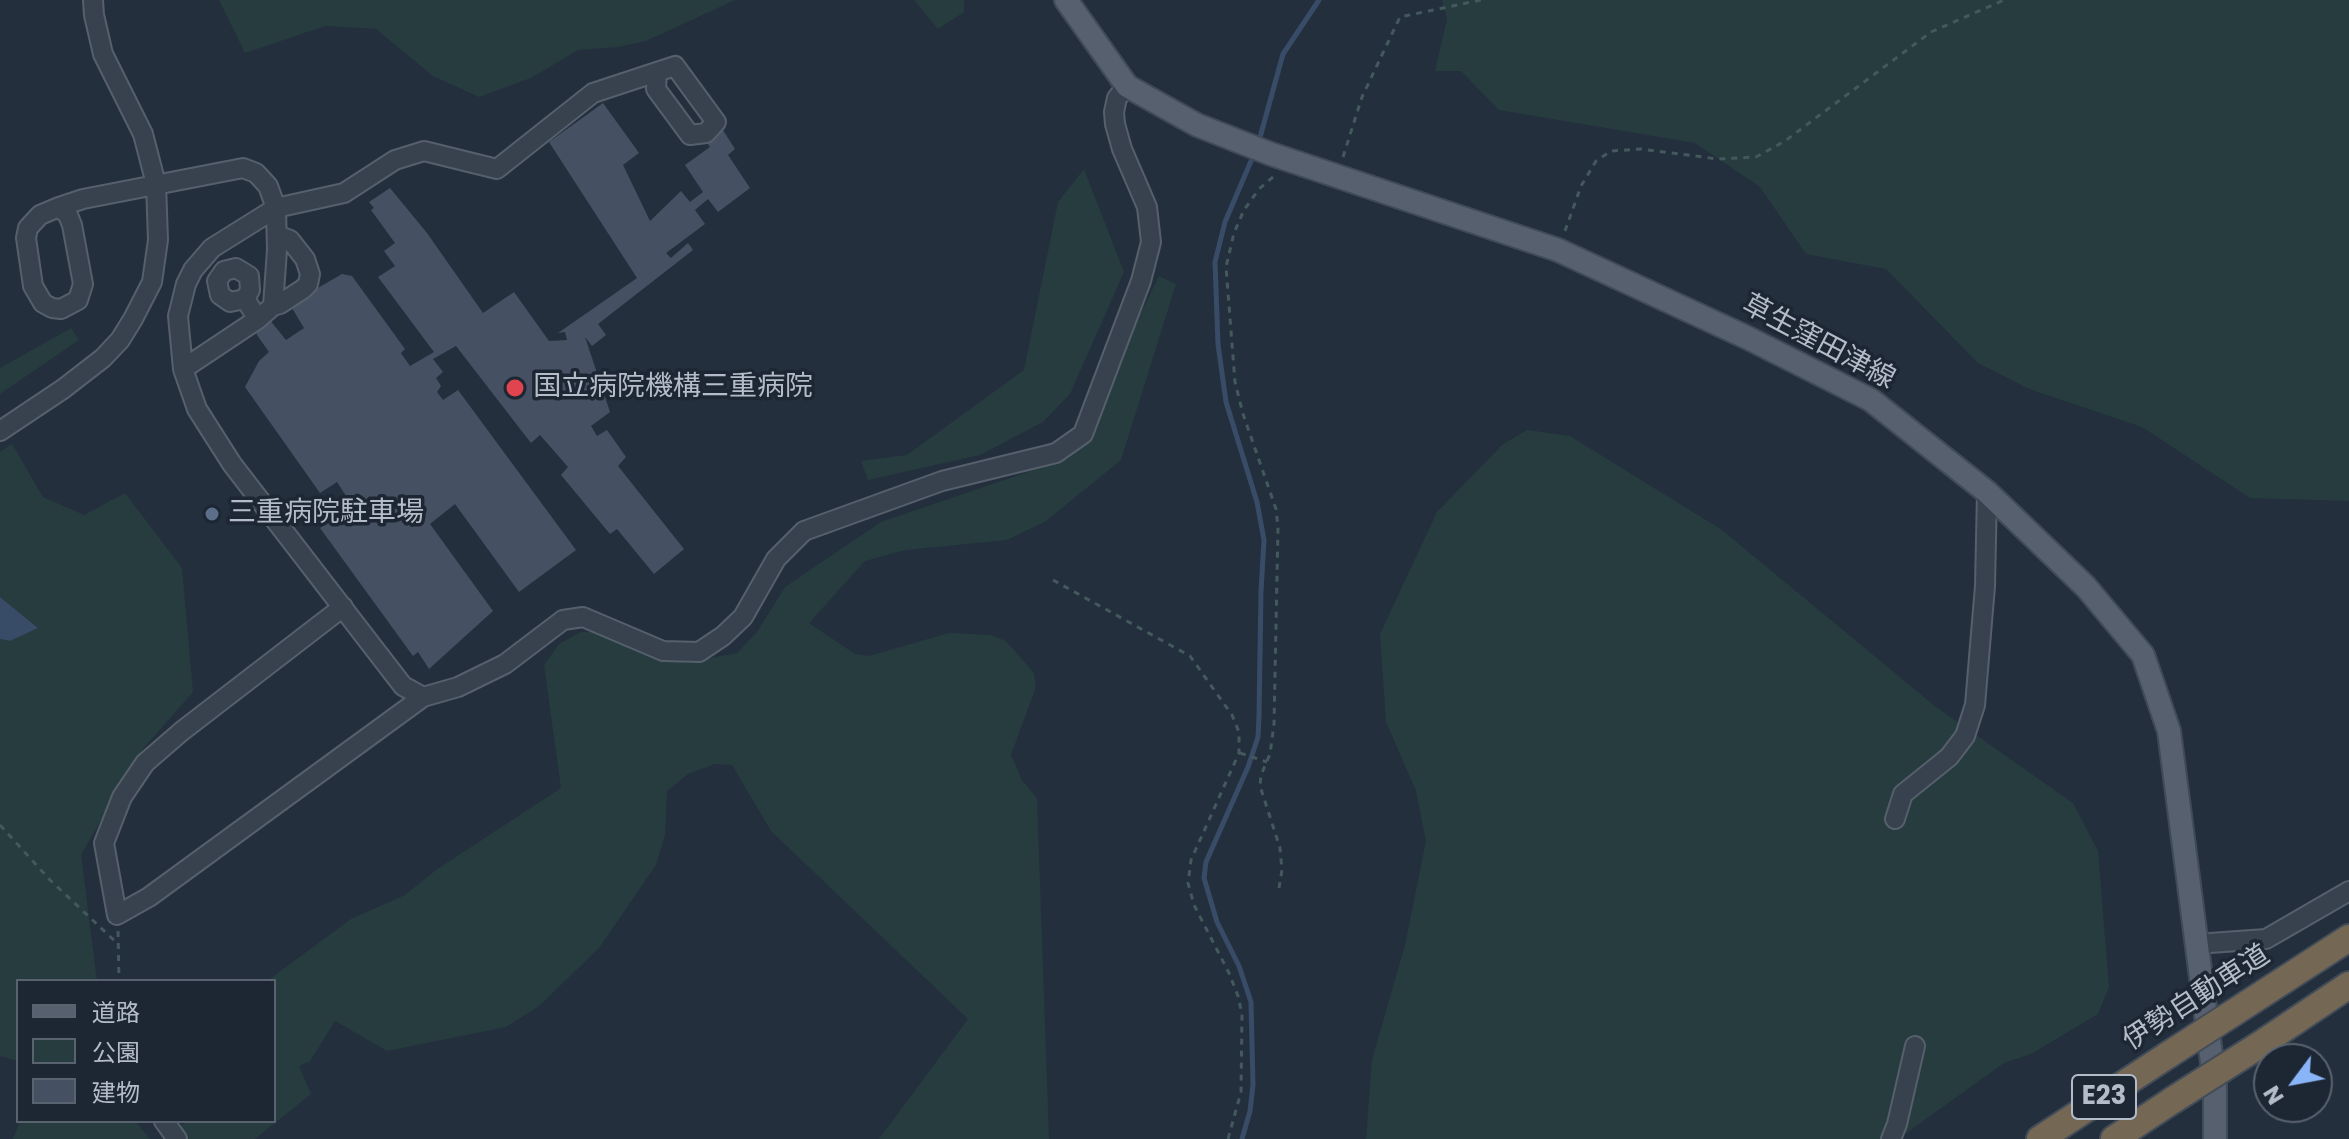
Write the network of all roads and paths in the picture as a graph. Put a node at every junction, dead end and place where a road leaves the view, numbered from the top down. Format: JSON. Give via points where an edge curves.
{"nodes":[{"id":1,"x":1066,"y":0,"type":"edge"},
{"id":2,"x":1481,"y":0,"type":"edge"},
{"id":3,"x":2004,"y":0,"type":"edge"},
{"id":4,"x":94,"y":7,"type":"edge"},
{"id":5,"x":657,"y":72,"type":"dead end"},
{"id":6,"x":1127,"y":86,"type":"junction"},
{"id":7,"x":1275,"y":155,"type":"junction"},
{"id":8,"x":1337,"y":176,"type":"junction"},
{"id":9,"x":156,"y":184,"type":"junction"},
{"id":10,"x":59,"y":207,"type":"junction"},
{"id":11,"x":276,"y":208,"type":"junction"},
{"id":12,"x":277,"y":235,"type":"junction"},
{"id":13,"x":1558,"y":250,"type":"junction"},
{"id":14,"x":245,"y":299,"type":"dead end"},
{"id":15,"x":273,"y":306,"type":"junction"},
{"id":16,"x":258,"y":319,"type":"junction"},
{"id":17,"x":183,"y":369,"type":"junction"},
{"id":18,"x":0,"y":431,"type":"edge"},
{"id":19,"x":1987,"y":492,"type":"junction"},
{"id":20,"x":1053,"y":580,"type":"dead end"},
{"id":21,"x":343,"y":607,"type":"junction"},
{"id":22,"x":423,"y":697,"type":"junction"},
{"id":23,"x":1239,"y":753,"type":"junction"},
{"id":24,"x":1267,"y":762,"type":"junction"},
{"id":25,"x":1895,"y":819,"type":"dead end"},
{"id":26,"x":0,"y":825,"type":"edge"},
{"id":27,"x":2349,"y":891,"type":"edge"},
{"id":28,"x":1278,"y":894,"type":"dead end"},
{"id":29,"x":2349,"y":938,"type":"edge"},
{"id":30,"x":2196,"y":944,"type":"junction"},
{"id":31,"x":119,"y":979,"type":"edge"},
{"id":32,"x":2349,"y":985,"type":"edge"},
{"id":33,"x":1915,"y":1046,"type":"dead end"},
{"id":34,"x":1228,"y":1139,"type":"edge"},
{"id":35,"x":1891,"y":1139,"type":"edge"},
{"id":36,"x":2040,"y":1139,"type":"edge"},
{"id":37,"x":2114,"y":1139,"type":"edge"},
{"id":38,"x":2215,"y":1139,"type":"edge"}],
"edges":[{"from":1,"to":6,"type":"main road","name":"草生窪田津線"},
{"from":2,"to":8,"type":"path","via":[[1400,17],[1362,97]]},
{"from":3,"to":13,"type":"path","via":[[1931,32],[1756,157],[1611,151],[1596,161],[1581,186]]},
{"from":4,"to":9,"type":"street","via":[[103,54],[143,134]]},
{"from":5,"to":11,"type":"street","via":[[593,93],[497,169],[424,151],[395,160],[344,193]]},
{"from":6,"to":7,"type":"main road","name":"草生窪田津線","via":[[1197,125]]},
{"from":6,"to":22,"type":"street","via":[[1117,98],[1115,124],[1147,207],[1151,242],[1083,434],[1056,453],[942,481],[804,531],[776,559],[743,617],[699,652],[663,651],[583,617],[563,620],[505,664]]},
{"from":7,"to":8,"type":"main road","name":"草生窪田津線"},
{"from":7,"to":24,"type":"path","via":[[1276,174],[1244,210],[1226,267],[1235,382],[1278,527],[1274,724]]},
{"from":8,"to":13,"type":"main road","name":"草生窪田津線"},
{"from":9,"to":10,"type":"street"},
{"from":9,"to":11,"type":"street","via":[[249,169],[268,186]]},
{"from":9,"to":18,"type":"street","via":[[159,211],[152,282],[120,340],[63,389]]},
{"from":10,"to":10,"type":"street","via":[[32,221],[26,238],[33,286],[43,303],[61,309],[78,300],[83,284],[72,225]]},
{"from":11,"to":12,"type":"street"},
{"from":11,"to":17,"type":"street","via":[[212,248],[193,270],[178,316]]},
{"from":12,"to":15,"type":"street"},
{"from":12,"to":15,"type":"street","via":[[290,240],[305,259],[310,279]]},
{"from":13,"to":19,"type":"main road","name":"草生窪田津線","via":[[1871,400]]},
{"from":14,"to":16,"type":"street"},
{"from":15,"to":16,"type":"street"},
{"from":16,"to":17,"type":"street"},
{"from":17,"to":21,"type":"street","via":[[197,409],[232,464]]},
{"from":19,"to":25,"type":"street","via":[[1975,705],[1965,736],[1949,757],[1903,794]]},
{"from":19,"to":30,"type":"main road","name":"草生窪田津線","via":[[2086,587],[2143,655],[2169,731]]},
{"from":20,"to":23,"type":"path","via":[[1190,656],[1232,715]]},
{"from":21,"to":22,"type":"street","via":[[403,686]]},
{"from":21,"to":22,"type":"street","via":[[145,763],[122,797],[104,843],[117,915],[158,891]]},
{"from":23,"to":24,"type":"path"},
{"from":23,"to":34,"type":"path","via":[[1191,860],[1188,883],[1242,1014],[1241,1092]]},
{"from":24,"to":28,"type":"path","via":[[1260,786],[1280,848]]},
{"from":26,"to":31,"type":"path","via":[[118,944]]},
{"from":27,"to":30,"type":"street","via":[[2266,939]]},
{"from":29,"to":36,"type":"highway","name":"伊勢自動車道","number":"E23","bridge":true},
{"from":30,"to":38,"type":"main road","name":"草生窪田津線","via":[[2215,1085]]},
{"from":32,"to":37,"type":"highway","number":"E23","bridge":true},
{"from":33,"to":35,"type":"street"}]}
